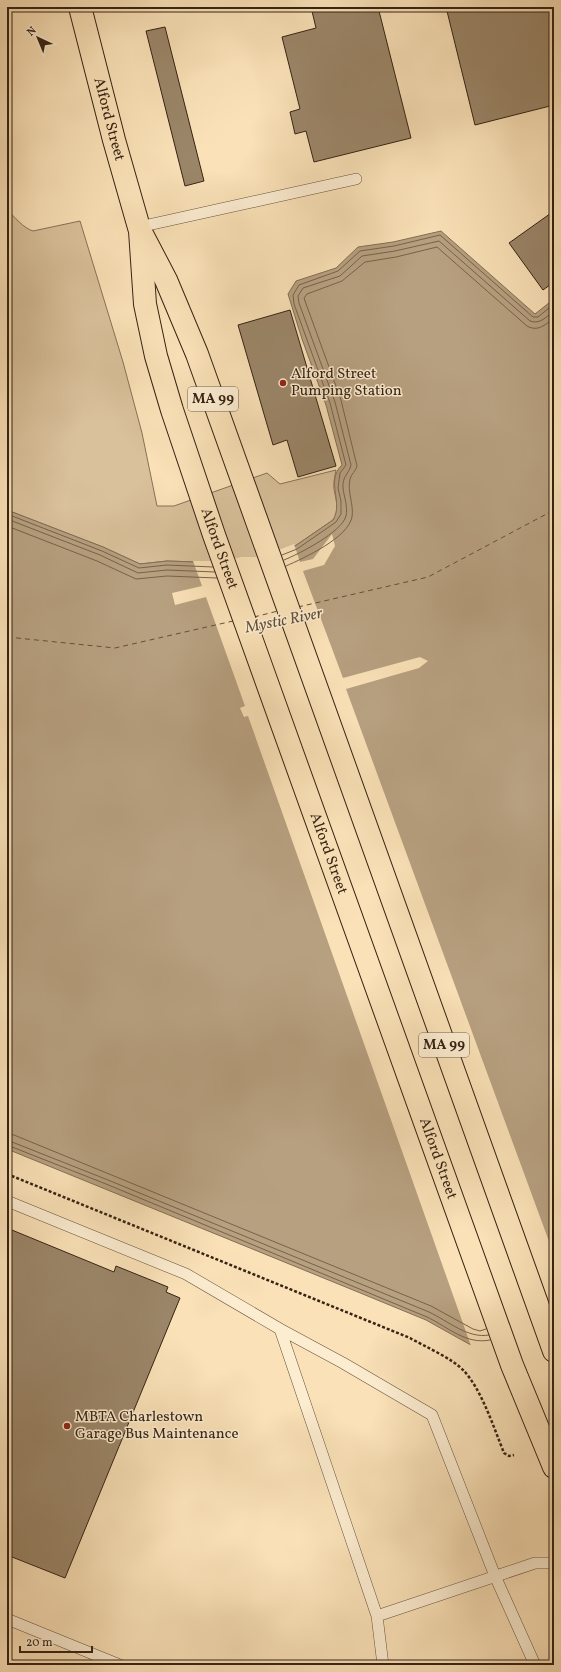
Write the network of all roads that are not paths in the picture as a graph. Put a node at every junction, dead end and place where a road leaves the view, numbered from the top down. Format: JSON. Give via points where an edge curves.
{"nodes":[{"id":1,"x":80,"y":7,"type":"edge"},
{"id":2,"x":356,"y":179,"type":"dead end"},
{"id":3,"x":139,"y":229,"type":"junction"},
{"id":4,"x":7,"y":1200,"type":"edge"},
{"id":5,"x":280,"y":1328,"type":"junction"},
{"id":6,"x":554,"y":1351,"type":"edge"},
{"id":7,"x":549,"y":1450,"type":"edge"},
{"id":8,"x":554,"y":1467,"type":"edge"},
{"id":9,"x":554,"y":1563,"type":"edge"},
{"id":10,"x":495,"y":1576,"type":"junction"},
{"id":11,"x":377,"y":1616,"type":"junction"},
{"id":12,"x":7,"y":1619,"type":"edge"},
{"id":13,"x":120,"y":1665,"type":"edge"},
{"id":14,"x":383,"y":1665,"type":"edge"},
{"id":15,"x":535,"y":1665,"type":"edge"}],
"edges":[{"from":1,"to":3,"type":"main road","name":"Alford Street","number":"MA 99"},
{"from":2,"to":3,"type":"lane"},
{"from":3,"to":6,"type":"main road","name":"Alford Street","number":"MA 99","via":[[166,280],[197,354]]},
{"from":3,"to":7,"type":"main road","name":"Alford Street","number":"MA 99","via":[[147,317],[172,410],[214,535],[512,1365],[532,1418]]},
{"from":4,"to":5,"type":"lane","via":[[186,1274]]},
{"from":5,"to":10,"type":"lane","via":[[432,1415]]},
{"from":5,"to":11,"type":"lane"},
{"from":7,"to":8,"type":"main road","name":"Alford Street"},
{"from":9,"to":10,"type":"lane","via":[[535,1563]]},
{"from":10,"to":11,"type":"lane"},
{"from":10,"to":15,"type":"lane"},
{"from":11,"to":14,"type":"lane"},
{"from":12,"to":13,"type":"lane"}]}
